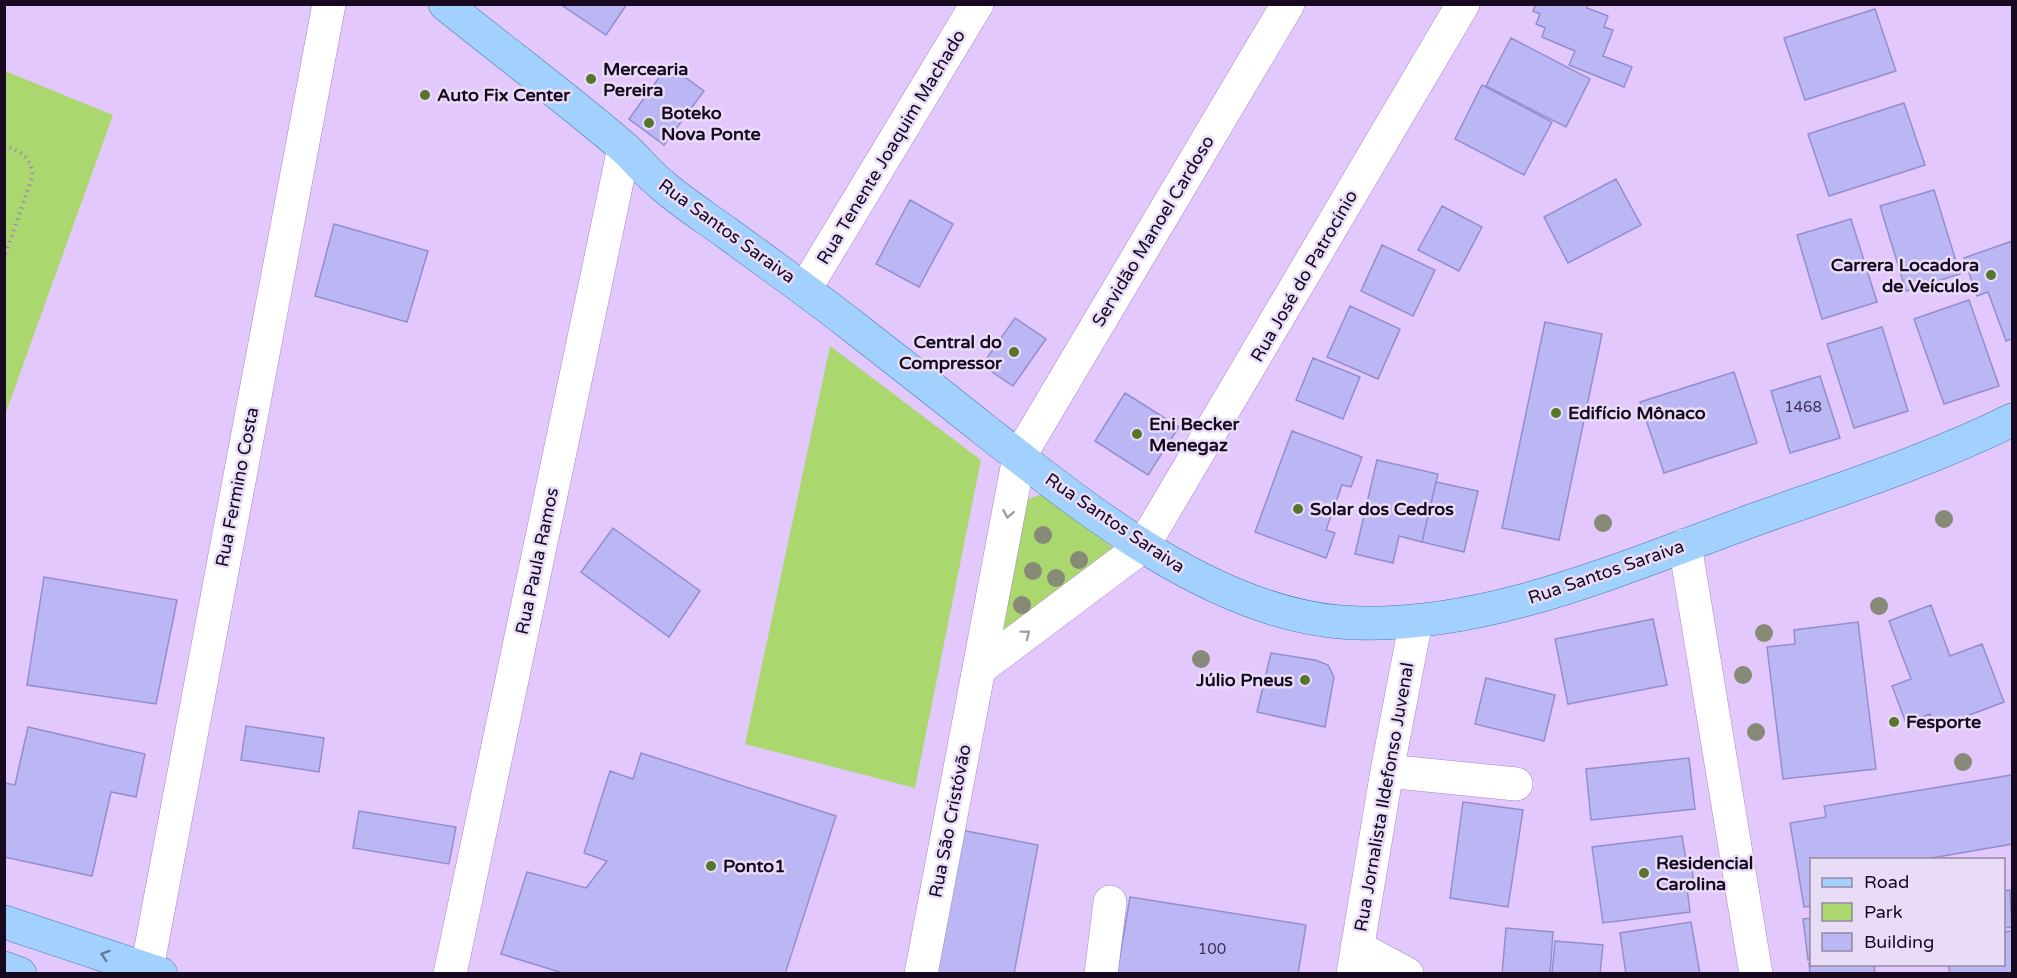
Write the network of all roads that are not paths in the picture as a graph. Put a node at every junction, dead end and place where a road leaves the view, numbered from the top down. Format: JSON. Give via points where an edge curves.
{"nodes":[{"id":1,"x":329,"y":4,"type":"edge"},
{"id":2,"x":445,"y":4,"type":"edge"},
{"id":3,"x":977,"y":4,"type":"edge"},
{"id":4,"x":1288,"y":4,"type":"edge"},
{"id":5,"x":1463,"y":4,"type":"edge"},
{"id":6,"x":624,"y":148,"type":"junction"},
{"id":7,"x":806,"y":289,"type":"junction"},
{"id":8,"x":2013,"y":420,"type":"edge"},
{"id":9,"x":1019,"y":457,"type":"junction"},
{"id":10,"x":1685,"y":545,"type":"junction"},
{"id":11,"x":1143,"y":546,"type":"junction"},
{"id":12,"x":1416,"y":621,"type":"junction"},
{"id":13,"x":979,"y":669,"type":"junction"},
{"id":14,"x":1387,"y":771,"type":"junction"},
{"id":15,"x":1516,"y":784,"type":"dead end"},
{"id":16,"x":1110,"y":902,"type":"dead end"},
{"id":17,"x":4,"y":922,"type":"edge"},
{"id":18,"x":1355,"y":960,"type":"edge"},
{"id":19,"x":4,"y":968,"type":"edge"},
{"id":20,"x":154,"y":971,"type":"edge"},
{"id":21,"x":20,"y":974,"type":"edge"},
{"id":22,"x":450,"y":974,"type":"edge"},
{"id":23,"x":921,"y":974,"type":"edge"},
{"id":24,"x":1101,"y":974,"type":"edge"},
{"id":25,"x":1407,"y":974,"type":"edge"},
{"id":26,"x":1756,"y":974,"type":"edge"}],
"edges":[{"from":1,"to":20,"type":"street","name":"Rua Fermino Costa"},
{"from":2,"to":6,"type":"main road","name":"Rua Santos Saraiva"},
{"from":3,"to":7,"type":"street","name":"Rua Tenente Joaquim Machado"},
{"from":4,"to":9,"type":"street","name":"Servidão Manoel Cardoso"},
{"from":5,"to":11,"type":"street","name":"Rua José do Patrocínio"},
{"from":6,"to":7,"type":"main road","name":"Rua Santos Saraiva","via":[[661,185]]},
{"from":6,"to":22,"type":"street","name":"Rua Paula Ramos"},
{"from":7,"to":9,"type":"main road","name":"Rua Santos Saraiva"},
{"from":8,"to":10,"type":"main road","name":"Rua Santos Saraiva","via":[[1920,460]]},
{"from":9,"to":11,"type":"main road","name":"Rua Santos Saraiva"},
{"from":9,"to":13,"type":"street","name":"Rua São Cristóvão","one_way":true},
{"from":10,"to":12,"type":"main road","name":"Rua Santos Saraiva","via":[[1476,613]]},
{"from":10,"to":26,"type":"street"},
{"from":11,"to":12,"type":"main road","name":"Rua Santos Saraiva","via":[[1194,575],[1250,600],[1292,613],[1335,622]]},
{"from":13,"to":11,"type":"street","one_way":true},
{"from":12,"to":14,"type":"street","name":"Rua Jornalista Ildefonso Juvenal"},
{"from":13,"to":23,"type":"street","name":"Rua São Cristóvão"},
{"from":14,"to":15,"type":"street"},
{"from":14,"to":18,"type":"street","name":"Rua Jornalista Ildefonso Juvenal"},
{"from":16,"to":24,"type":"street"},
{"from":20,"to":17,"type":"main road","one_way":true},
{"from":18,"to":25,"type":"street"},
{"from":19,"to":21,"type":"main road"}]}
